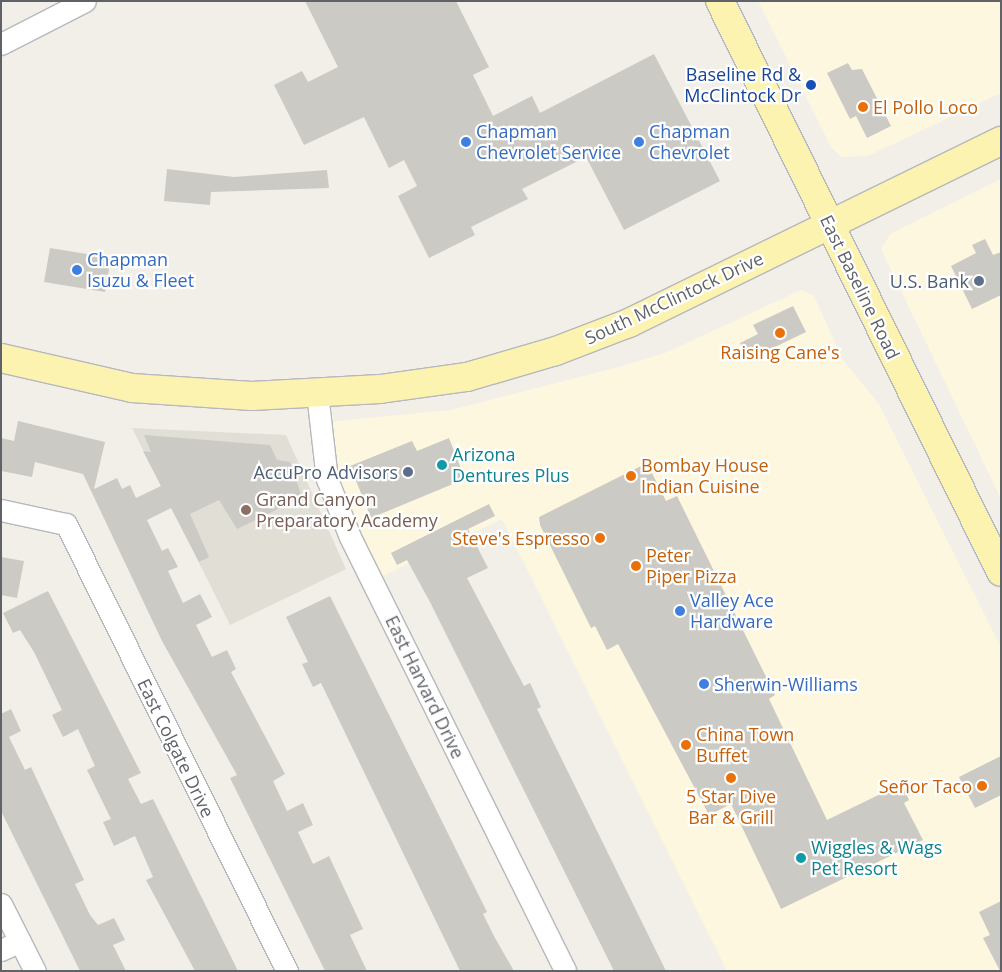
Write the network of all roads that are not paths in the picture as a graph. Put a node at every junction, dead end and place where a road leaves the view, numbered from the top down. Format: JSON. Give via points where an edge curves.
{"nodes":[{"id":1,"x":85,"y":1,"type":"edge"},
{"id":2,"x":720,"y":1,"type":"edge"},
{"id":3,"x":1,"y":44,"type":"edge"},
{"id":4,"x":1001,"y":141,"type":"edge"},
{"id":5,"x":828,"y":224,"type":"junction"},
{"id":6,"x":1,"y":358,"type":"edge"},
{"id":7,"x":317,"y":392,"type":"junction"},
{"id":8,"x":1,"y":510,"type":"edge"},
{"id":9,"x":1001,"y":572,"type":"edge"},
{"id":10,"x":1,"y":904,"type":"edge"},
{"id":11,"x":20,"y":941,"type":"junction"},
{"id":12,"x":1,"y":950,"type":"edge"},
{"id":13,"x":35,"y":971,"type":"edge"},
{"id":14,"x":287,"y":971,"type":"edge"},
{"id":15,"x":565,"y":971,"type":"edge"}],
"edges":[{"from":1,"to":3,"type":"street"},
{"from":2,"to":5,"type":"main road","name":"East Baseline Road"},
{"from":4,"to":5,"type":"main road","name":"South McClintock Drive"},
{"from":5,"to":7,"type":"main road","name":"South McClintock Drive","via":[[629,323],[547,354],[435,382]]},
{"from":5,"to":9,"type":"main road","name":"East Baseline Road"},
{"from":6,"to":7,"type":"main road","name":"South McClintock Drive","via":[[132,388],[252,396]]},
{"from":7,"to":15,"type":"street","name":"East Harvard Drive","via":[[327,479],[350,537]]},
{"from":8,"to":14,"type":"street","name":"East Colgate Drive","via":[[66,524]]},
{"from":10,"to":11,"type":"street"},
{"from":11,"to":12,"type":"street"},
{"from":11,"to":13,"type":"street"}]}
